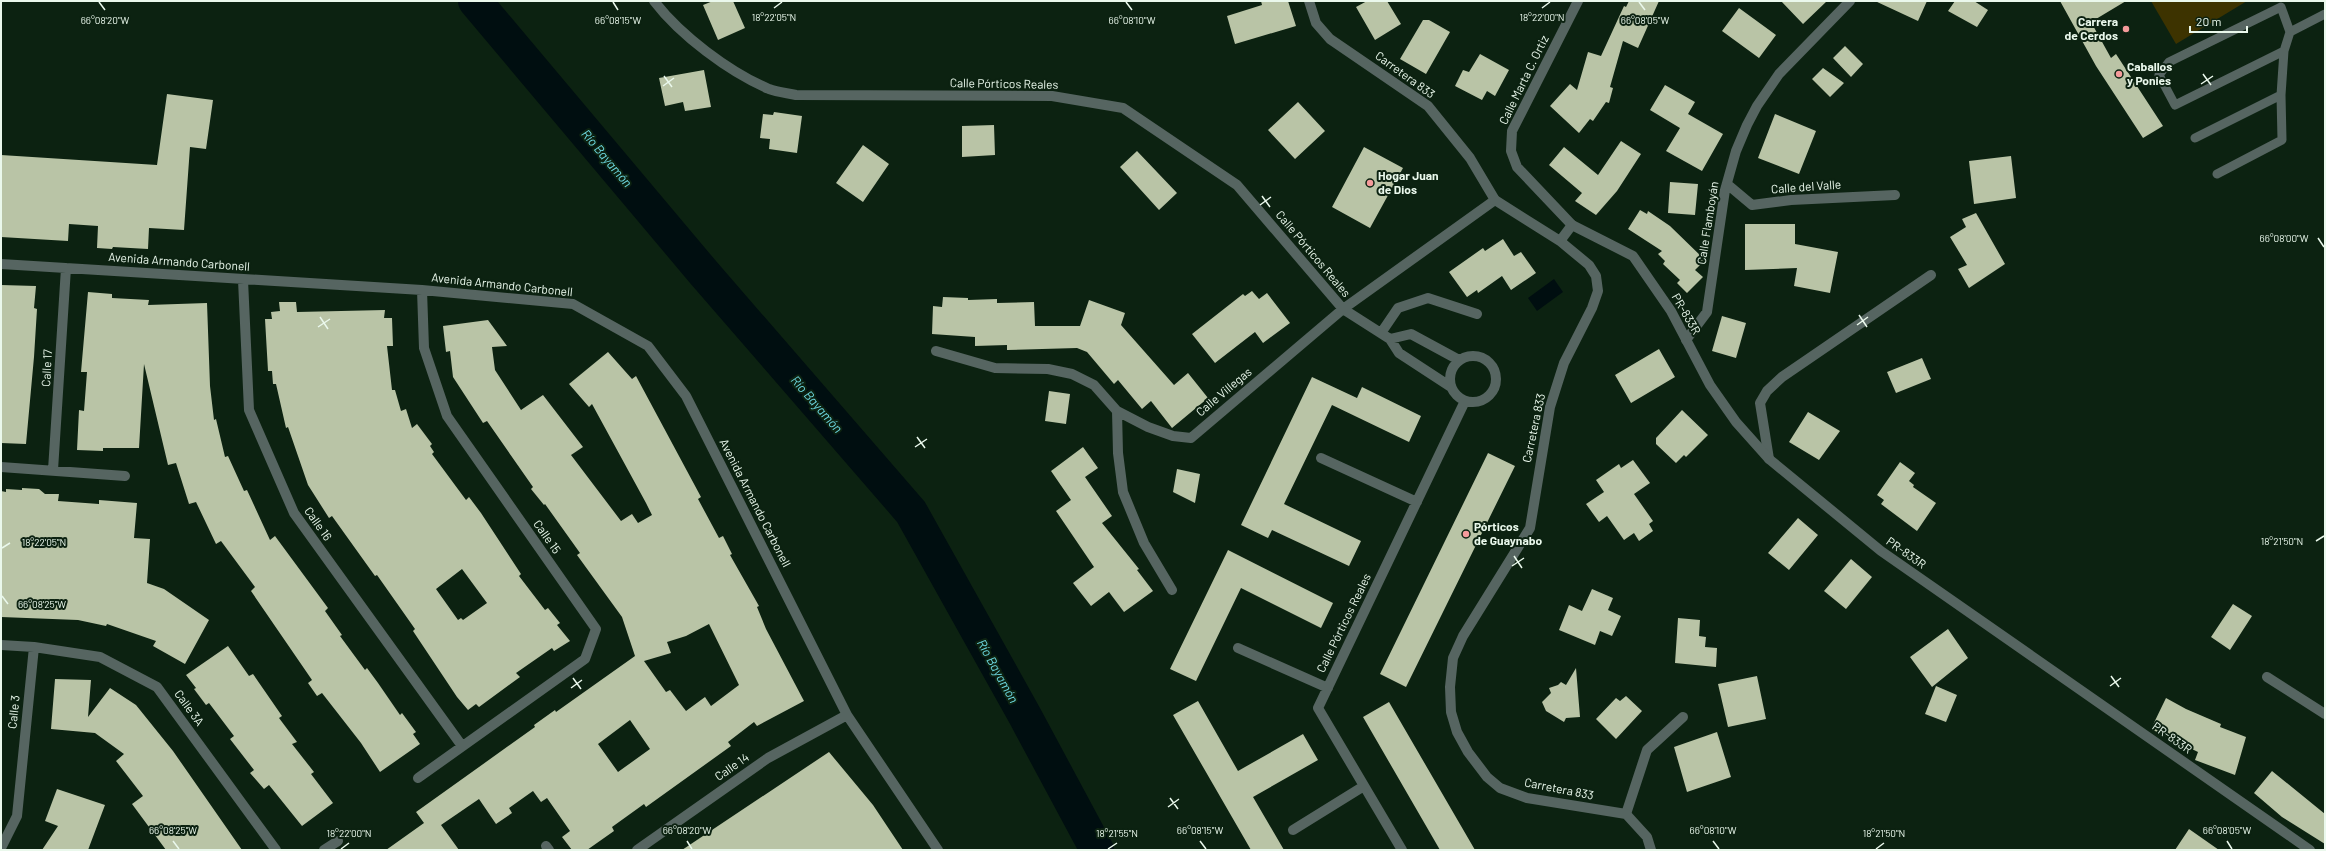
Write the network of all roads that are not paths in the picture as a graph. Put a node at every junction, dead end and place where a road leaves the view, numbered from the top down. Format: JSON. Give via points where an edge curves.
{"nodes":[{"id":1,"x":654,"y":1,"type":"edge"},
{"id":2,"x":1309,"y":1,"type":"edge"},
{"id":3,"x":1578,"y":1,"type":"edge"},
{"id":4,"x":1850,"y":1,"type":"edge"},
{"id":5,"x":2282,"y":4,"type":"edge"},
{"id":6,"x":2325,"y":14,"type":"edge"},
{"id":7,"x":2290,"y":32,"type":"junction"},
{"id":8,"x":2284,"y":51,"type":"junction"},
{"id":9,"x":2281,"y":95,"type":"junction"},
{"id":10,"x":2194,"y":138,"type":"dead end"},
{"id":11,"x":2217,"y":174,"type":"dead end"},
{"id":12,"x":1727,"y":184,"type":"junction"},
{"id":13,"x":1895,"y":195,"type":"dead end"},
{"id":14,"x":1496,"y":200,"type":"junction"},
{"id":15,"x":1572,"y":225,"type":"junction"},
{"id":16,"x":1560,"y":241,"type":"junction"},
{"id":17,"x":1,"y":264,"type":"edge"},
{"id":18,"x":66,"y":268,"type":"junction"},
{"id":19,"x":1931,"y":275,"type":"dead end"},
{"id":20,"x":243,"y":280,"type":"junction"},
{"id":21,"x":422,"y":290,"type":"junction"},
{"id":22,"x":1343,"y":309,"type":"junction"},
{"id":23,"x":1477,"y":314,"type":"dead end"},
{"id":24,"x":1386,"y":336,"type":"junction"},
{"id":25,"x":1686,"y":340,"type":"junction"},
{"id":26,"x":936,"y":351,"type":"dead end"},
{"id":27,"x":1459,"y":360,"type":"junction"},
{"id":28,"x":1451,"y":387,"type":"junction"},
{"id":29,"x":1465,"y":401,"type":"junction"},
{"id":30,"x":1117,"y":411,"type":"junction"},
{"id":31,"x":1321,"y":458,"type":"dead end"},
{"id":32,"x":1769,"y":459,"type":"junction"},
{"id":33,"x":1,"y":467,"type":"edge"},
{"id":34,"x":54,"y":470,"type":"junction"},
{"id":35,"x":125,"y":476,"type":"dead end"},
{"id":36,"x":1416,"y":502,"type":"junction"},
{"id":37,"x":1172,"y":590,"type":"dead end"},
{"id":38,"x":1,"y":645,"type":"edge"},
{"id":39,"x":34,"y":647,"type":"junction"},
{"id":40,"x":1238,"y":648,"type":"dead end"},
{"id":41,"x":2267,"y":677,"type":"dead end"},
{"id":42,"x":1328,"y":688,"type":"junction"},
{"id":43,"x":2325,"y":714,"type":"edge"},
{"id":44,"x":847,"y":715,"type":"junction"},
{"id":45,"x":1683,"y":717,"type":"dead end"},
{"id":46,"x":462,"y":746,"type":"junction"},
{"id":47,"x":418,"y":778,"type":"dead end"},
{"id":48,"x":1364,"y":786,"type":"junction"},
{"id":49,"x":1626,"y":814,"type":"junction"},
{"id":50,"x":1293,"y":830,"type":"dead end"},
{"id":51,"x":338,"y":841,"type":"dead end"},
{"id":52,"x":1,"y":848,"type":"edge"},
{"id":53,"x":276,"y":850,"type":"edge"},
{"id":54,"x":324,"y":850,"type":"edge"},
{"id":55,"x":637,"y":850,"type":"edge"},
{"id":56,"x":938,"y":850,"type":"edge"},
{"id":57,"x":1402,"y":850,"type":"edge"},
{"id":58,"x":1651,"y":850,"type":"edge"},
{"id":59,"x":2310,"y":850,"type":"edge"}],
"edges":[{"from":1,"to":22,"type":"street","name":"Calle Pórticos Reales","via":[[664,14],[700,46],[769,89],[789,94],[1052,96],[1123,108],[1237,184]]},
{"from":2,"to":14,"type":"street","name":"Carretera 833","via":[[1316,23],[1330,38],[1428,106],[1470,158]]},
{"from":3,"to":15,"type":"street","name":"Calle Marta C. Ortiz","via":[[1512,131],[1511,151],[1517,167]]},
{"from":4,"to":12,"type":"street","name":"Calle Flamboyán","via":[[1779,74],[1757,106],[1736,151]]},
{"from":5,"to":7,"type":"lane"},
{"from":5,"to":8,"type":"lane","via":[[2169,62],[2159,75],[2175,105]]},
{"from":6,"to":7,"type":"lane"},
{"from":7,"to":8,"type":"lane"},
{"from":8,"to":9,"type":"lane"},
{"from":9,"to":10,"type":"lane"},
{"from":9,"to":11,"type":"lane","via":[[2282,140]]},
{"from":12,"to":13,"type":"street","name":"Calle del Valle","via":[[1752,205],[1790,200]]},
{"from":12,"to":25,"type":"street","name":"Calle Flamboyán","via":[[1707,312]]},
{"from":14,"to":16,"type":"street","name":"Carretera 833"},
{"from":14,"to":22,"type":"street","name":"Calle Villegas"},
{"from":15,"to":16,"type":"street"},
{"from":15,"to":25,"type":"street","name":"PR-833R","number":"PR-833R","via":[[1633,256],[1671,311]]},
{"from":16,"to":49,"type":"street","name":"Carretera 833","via":[[1589,265],[1596,276],[1598,291],[1564,363],[1550,407],[1530,528],[1452,658],[1451,712],[1457,732],[1468,752],[1487,777],[1500,788],[1527,798]]},
{"from":17,"to":18,"type":"street","name":"Avenida Armando Carbonell"},
{"from":18,"to":20,"type":"street","name":"Avenida Armando Carbonell"},
{"from":18,"to":34,"type":"street","name":"Calle 17"},
{"from":19,"to":32,"type":"street","via":[[1782,377],[1767,391],[1760,403]]},
{"from":20,"to":21,"type":"street","name":"Avenida Armando Carbonell"},
{"from":20,"to":46,"type":"street","name":"Calle 16","via":[[249,410],[294,513]]},
{"from":21,"to":44,"type":"street","name":"Avenida Armando Carbonell","via":[[573,304],[648,346],[686,396]]},
{"from":21,"to":46,"type":"street","name":"Calle 15","via":[[424,348],[447,416],[596,630],[585,659]]},
{"from":22,"to":24,"type":"street","name":"Calle Pórticos Reales"},
{"from":22,"to":30,"type":"street","name":"Calle Villegas","via":[[1191,438],[1173,436],[1148,427]]},
{"from":23,"to":24,"type":"street","via":[[1428,298],[1398,308]]},
{"from":24,"to":27,"type":"street","via":[[1411,334]]},
{"from":24,"to":28,"type":"street","name":"Calle Pórticos Reales","via":[[1399,353]]},
{"from":25,"to":32,"type":"street","name":"PR-833R","number":"PR-833R","via":[[1710,385],[1736,422]]},
{"from":26,"to":30,"type":"street","name":"Calle Villegas","via":[[995,368],[1048,369],[1072,374],[1094,385]]},
{"from":27,"to":28,"type":"street","via":[[1450,372]]},
{"from":27,"to":29,"type":"street","via":[[1470,356],[1482,357],[1489,361],[1496,375],[1496,383],[1489,396],[1475,402]]},
{"from":28,"to":29,"type":"street","via":[[1455,394]]},
{"from":29,"to":36,"type":"street","name":"Calle Pórticos Reales"},
{"from":30,"to":37,"type":"street","via":[[1118,453],[1123,492],[1144,543]]},
{"from":31,"to":36,"type":"street"},
{"from":32,"to":59,"type":"street","name":"PR-833R","number":"PR-833R","via":[[1881,551]]},
{"from":33,"to":34,"type":"street"},
{"from":34,"to":35,"type":"street"},
{"from":36,"to":42,"type":"street","name":"Calle Pórticos Reales"},
{"from":38,"to":39,"type":"street","name":"Calle 3A"},
{"from":39,"to":52,"type":"street","name":"Calle 3","via":[[17,816]]},
{"from":39,"to":53,"type":"street","name":"Calle 3A","via":[[100,657],[157,687]]},
{"from":40,"to":42,"type":"street"},
{"from":41,"to":43,"type":"street"},
{"from":42,"to":48,"type":"street","name":"Calle Pórticos Reales","via":[[1318,708]]},
{"from":44,"to":55,"type":"street","name":"Calle 14","via":[[768,758]]},
{"from":44,"to":56,"type":"street","name":"Avenida Armando Carbonell"},
{"from":45,"to":49,"type":"street","via":[[1647,750]]},
{"from":46,"to":47,"type":"street"},
{"from":48,"to":50,"type":"street"},
{"from":48,"to":57,"type":"street","name":"Calle Pórticos Reales"},
{"from":49,"to":58,"type":"street","via":[[1647,837]]},
{"from":51,"to":54,"type":"street"}]}
